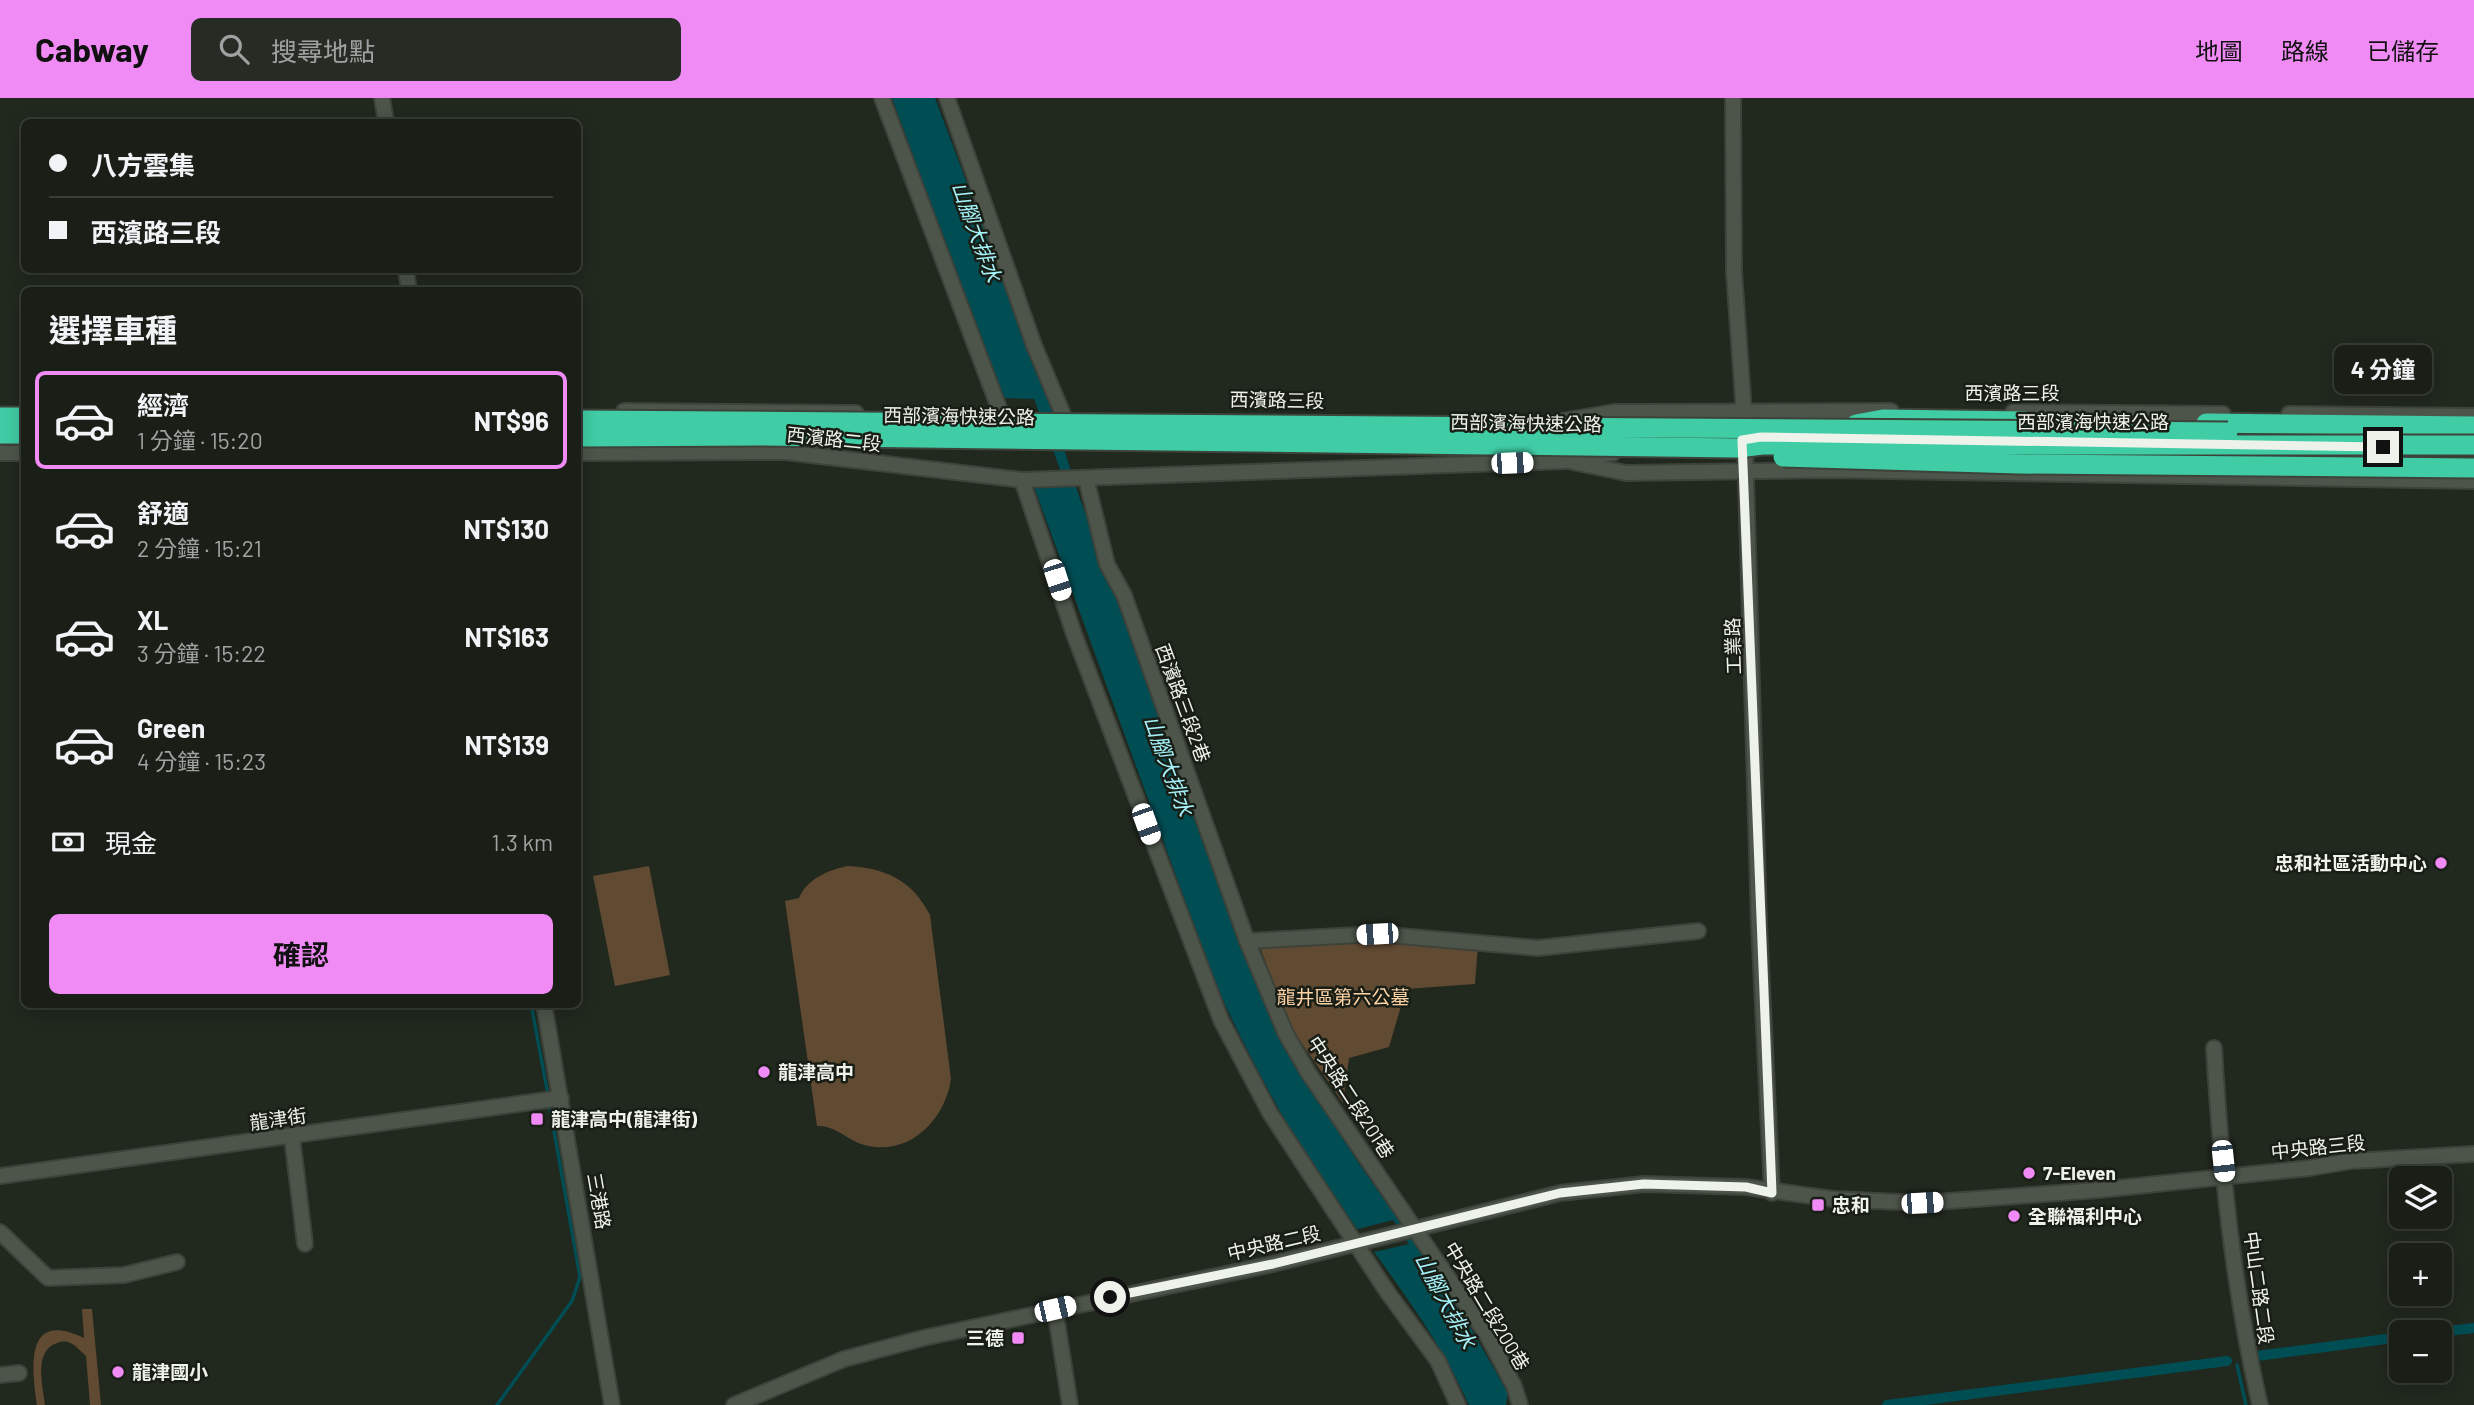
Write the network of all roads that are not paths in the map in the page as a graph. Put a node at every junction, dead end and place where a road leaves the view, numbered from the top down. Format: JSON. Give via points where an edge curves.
{"nodes":[{"id":1,"x":382,"y":98,"type":"edge"},
{"id":2,"x":883,"y":98,"type":"edge"},
{"id":3,"x":947,"y":98,"type":"edge"},
{"id":4,"x":1733,"y":98,"type":"edge"},
{"id":5,"x":386,"y":119,"type":"edge"},
{"id":6,"x":0,"y":408,"type":"edge"},
{"id":7,"x":21,"y":409,"type":"edge"},
{"id":8,"x":581,"y":411,"type":"edge"},
{"id":9,"x":1744,"y":413,"type":"junction"},
{"id":10,"x":0,"y":416,"type":"edge"},
{"id":11,"x":1002,"y":416,"type":"junction"},
{"id":12,"x":2474,"y":416,"type":"edge"},
{"id":13,"x":21,"y":417,"type":"edge"},
{"id":14,"x":1064,"y":417,"type":"junction"},
{"id":15,"x":581,"y":420,"type":"edge"},
{"id":16,"x":1551,"y":423,"type":"junction"},
{"id":17,"x":2474,"y":426,"type":"edge"},
{"id":18,"x":1830,"y":428,"type":"junction"},
{"id":19,"x":0,"y":434,"type":"edge"},
{"id":20,"x":21,"y":434,"type":"edge"},
{"id":21,"x":2474,"y":434,"type":"edge"},
{"id":22,"x":581,"y":437,"type":"edge"},
{"id":23,"x":1682,"y":441,"type":"junction"},
{"id":24,"x":1740,"y":444,"type":"junction"},
{"id":25,"x":2474,"y":445,"type":"edge"},
{"id":26,"x":0,"y":453,"type":"edge"},
{"id":27,"x":21,"y":453,"type":"edge"},
{"id":28,"x":581,"y":453,"type":"edge"},
{"id":29,"x":1565,"y":461,"type":"junction"},
{"id":30,"x":2474,"y":468,"type":"edge"},
{"id":31,"x":1746,"y":470,"type":"junction"},
{"id":32,"x":1086,"y":478,"type":"junction"},
{"id":33,"x":1022,"y":480,"type":"junction"},
{"id":34,"x":2474,"y":481,"type":"edge"},
{"id":35,"x":1698,"y":931,"type":"dead end"},
{"id":36,"x":1247,"y":941,"type":"junction"},
{"id":37,"x":545,"y":1008,"type":"edge"},
{"id":38,"x":2214,"y":1048,"type":"dead end"},
{"id":39,"x":561,"y":1098,"type":"junction"},
{"id":40,"x":292,"y":1137,"type":"junction"},
{"id":41,"x":2474,"y":1154,"type":"edge"},
{"id":42,"x":0,"y":1176,"type":"edge"},
{"id":43,"x":2224,"y":1176,"type":"junction"},
{"id":44,"x":1772,"y":1193,"type":"junction"},
{"id":45,"x":1832,"y":1199,"type":"joint"},
{"id":46,"x":1418,"y":1229,"type":"junction"},
{"id":47,"x":0,"y":1232,"type":"edge"},
{"id":48,"x":305,"y":1244,"type":"dead end"},
{"id":49,"x":1359,"y":1244,"type":"junction"},
{"id":50,"x":177,"y":1262,"type":"dead end"},
{"id":51,"x":1055,"y":1309,"type":"junction"},
{"id":52,"x":19,"y":1373,"type":"dead end"},
{"id":53,"x":0,"y":1375,"type":"edge"},
{"id":54,"x":612,"y":1405,"type":"edge"},
{"id":55,"x":734,"y":1405,"type":"edge"},
{"id":56,"x":1070,"y":1405,"type":"edge"},
{"id":57,"x":1458,"y":1405,"type":"edge"},
{"id":58,"x":1520,"y":1405,"type":"edge"},
{"id":59,"x":2260,"y":1405,"type":"edge"}],
"edges":[{"from":1,"to":5,"type":"street"},
{"from":2,"to":11,"type":"street"},
{"from":3,"to":14,"type":"street"},
{"from":4,"to":9,"type":"street","name":"工業路","via":[[1734,272]]},
{"from":6,"to":7,"type":"street"},
{"from":8,"to":11,"type":"street","name":"西濱路二段"},
{"from":9,"to":12,"type":"street","name":"西濱路三段"},
{"from":9,"to":16,"type":"street","name":"西濱路三段","via":[[1614,412]]},
{"from":9,"to":24,"type":"street","name":"工業路"},
{"from":10,"to":13,"type":"highway"},
{"from":11,"to":14,"type":"street","name":"西濱路三段"},
{"from":14,"to":16,"type":"street","name":"西濱路三段"},
{"from":15,"to":18,"type":"highway","name":"西部濱海快速公路","bridge":true},
{"from":16,"to":23,"type":"street","name":"西濱路三段"},
{"from":17,"to":18,"type":"highway","bridge":true,"via":[[1883,419]]},
{"from":18,"to":21,"type":"highway","name":"西部濱海快速公路","bridge":true},
{"from":19,"to":20,"type":"highway"},
{"from":22,"to":24,"type":"highway","name":"西部濱海快速公路","bridge":true},
{"from":23,"to":24,"type":"street","name":"西濱路三段"},
{"from":23,"to":29,"type":"street","name":"西濱路三段"},
{"from":24,"to":25,"type":"highway","name":"西部濱海快速公路","bridge":true},
{"from":24,"to":25,"type":"street","name":"西濱路三段","via":[[1761,437]]},
{"from":24,"to":30,"type":"highway","bridge":true,"via":[[1761,456]]},
{"from":24,"to":31,"type":"street","name":"工業路"},
{"from":26,"to":27,"type":"street"},
{"from":28,"to":33,"type":"street","name":"西濱路二段","via":[[785,452]]},
{"from":29,"to":31,"type":"street","name":"西濱路三段","via":[[1626,473]]},
{"from":29,"to":32,"type":"street","name":"西濱路三段"},
{"from":31,"to":34,"type":"street","name":"西濱路三段"},
{"from":31,"to":44,"type":"street","name":"工業路"},
{"from":32,"to":33,"type":"street","name":"西濱路二段"},
{"from":32,"to":36,"type":"street","name":"西濱路三段2巷","via":[[1107,565],[1124,595]]},
{"from":33,"to":49,"type":"street","via":[[1074,634],[1221,1020],[1270,1113]]},
{"from":35,"to":36,"type":"street","via":[[1538,948],[1377,934]]},
{"from":36,"to":46,"type":"street","name":"中央路二段201巷","via":[[1265,989],[1308,1072]]},
{"from":37,"to":39,"type":"street","name":"三港路"},
{"from":38,"to":43,"type":"street","name":"中山二路二段"},
{"from":39,"to":40,"type":"street","name":"龍津街"},
{"from":39,"to":54,"type":"street","name":"三港路"},
{"from":40,"to":42,"type":"street","name":"龍津街"},
{"from":40,"to":48,"type":"street"},
{"from":41,"to":43,"type":"street","name":"中央路三段","via":[[2351,1161]]},
{"from":43,"to":45,"type":"street","name":"中央路三段","via":[[1958,1201]]},
{"from":43,"to":59,"type":"street","name":"中山二路二段"},
{"from":44,"to":45,"type":"street","name":"中央路二段"},
{"from":44,"to":46,"type":"street","name":"中央路二段","via":[[1746,1187],[1644,1184],[1560,1193]]},
{"from":46,"to":49,"type":"street","name":"中央路二段"},
{"from":46,"to":58,"type":"street","name":"中央路二段200巷","via":[[1487,1335]]},
{"from":47,"to":50,"type":"street","via":[[48,1278],[124,1275]]},
{"from":49,"to":51,"type":"street","name":"中央路二段"},
{"from":49,"to":57,"type":"street","via":[[1438,1362]]},
{"from":51,"to":55,"type":"street","name":"中央路二段","via":[[844,1359]]},
{"from":51,"to":56,"type":"street"},
{"from":52,"to":53,"type":"street"}]}
